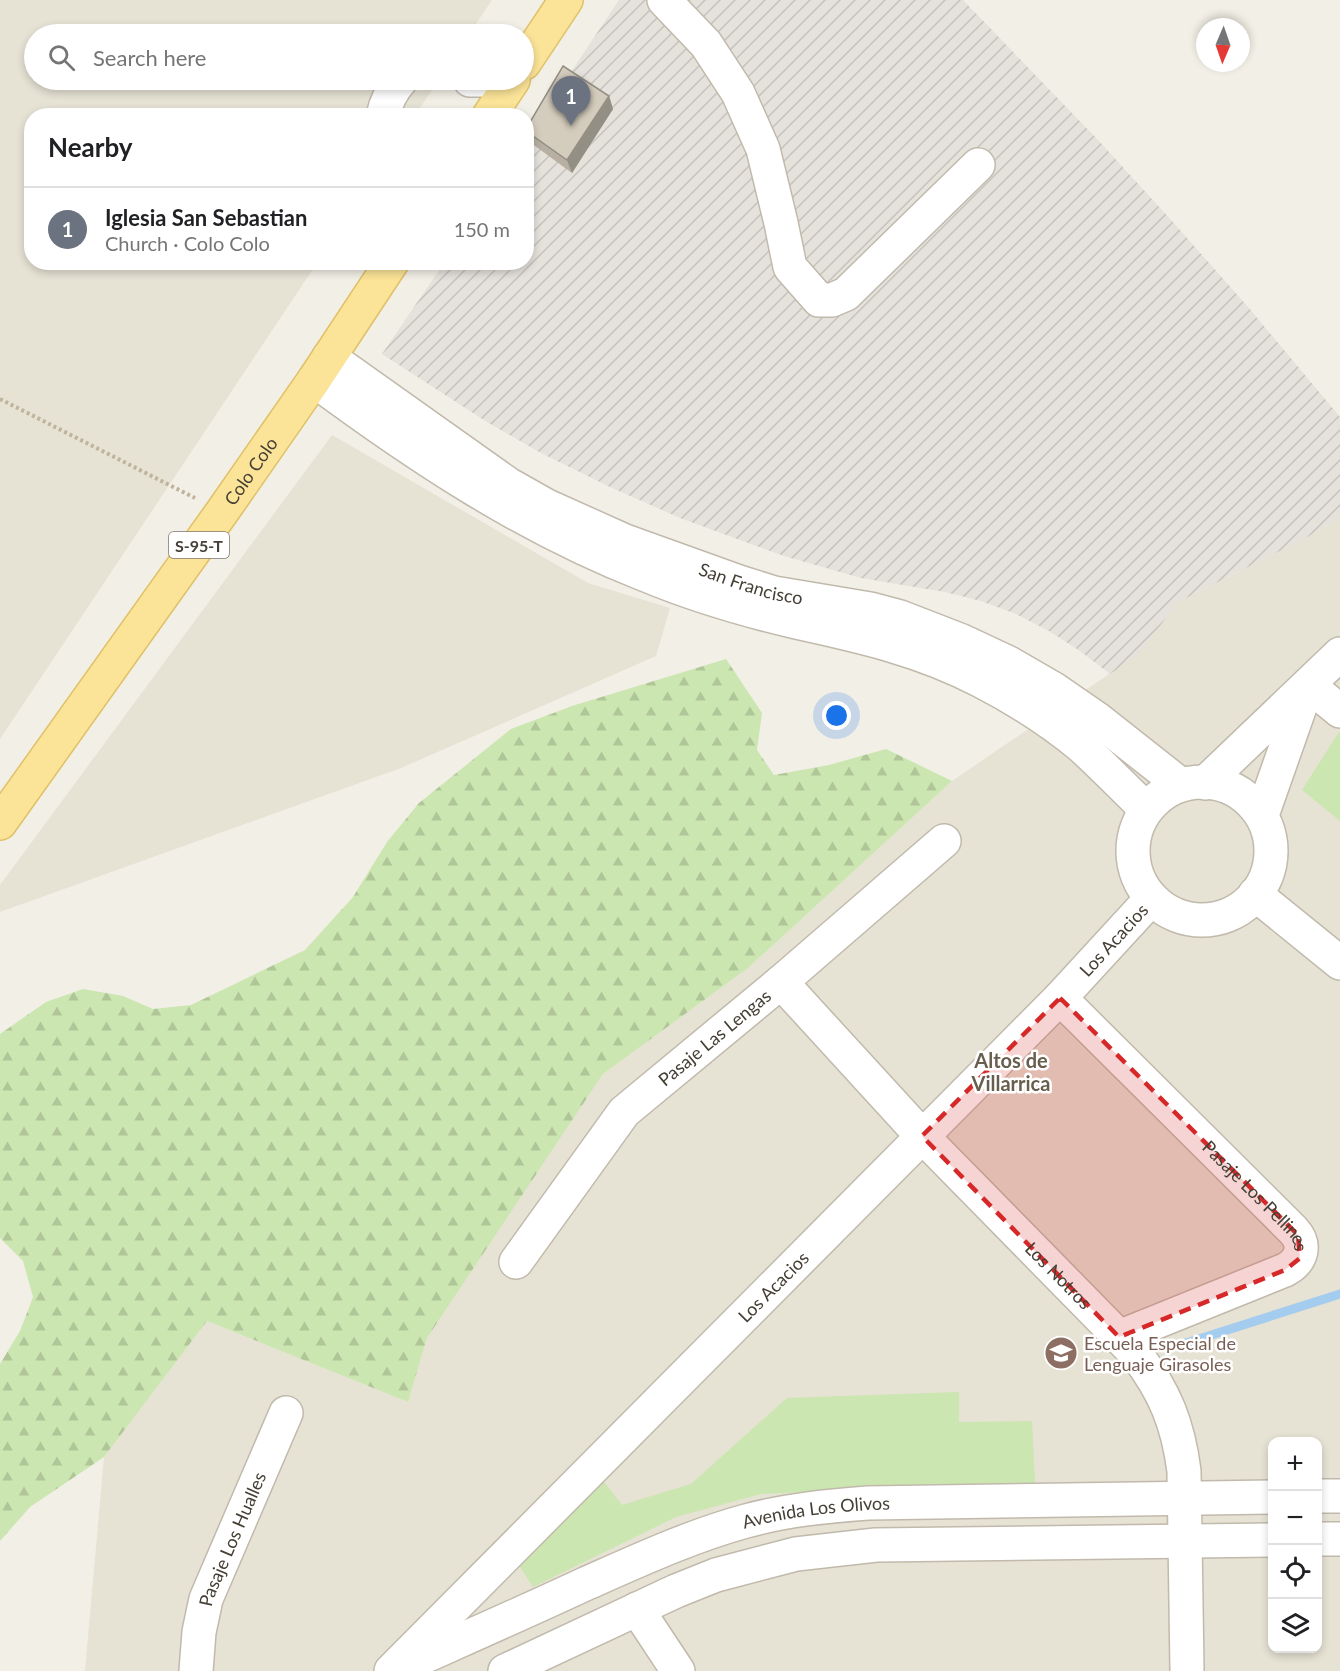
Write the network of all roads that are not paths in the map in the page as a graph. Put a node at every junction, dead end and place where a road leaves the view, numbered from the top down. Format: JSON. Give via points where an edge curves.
{"nodes":[{"id":1,"x":566,"y":0,"type":"edge"},
{"id":2,"x":664,"y":0,"type":"edge"},
{"id":3,"x":534,"y":48,"type":"edge"},
{"id":4,"x":392,"y":90,"type":"edge"},
{"id":5,"x":506,"y":90,"type":"edge"},
{"id":6,"x":385,"y":108,"type":"edge"},
{"id":7,"x":494,"y":108,"type":"edge"},
{"id":8,"x":978,"y":165,"type":"dead end"},
{"id":9,"x":387,"y":270,"type":"edge"},
{"id":10,"x":322,"y":369,"type":"junction"},
{"id":11,"x":1340,"y":654,"type":"edge"},
{"id":12,"x":1308,"y":686,"type":"junction"},
{"id":13,"x":1340,"y":711,"type":"edge"},
{"id":14,"x":1193,"y":784,"type":"junction"},
{"id":15,"x":1146,"y":809,"type":"junction"},
{"id":16,"x":1262,"y":815,"type":"junction"},
{"id":17,"x":0,"y":823,"type":"edge"},
{"id":18,"x":944,"y":841,"type":"dead end"},
{"id":19,"x":1255,"y":894,"type":"junction"},
{"id":20,"x":1151,"y":899,"type":"junction"},
{"id":21,"x":1340,"y":963,"type":"edge"},
{"id":22,"x":781,"y":982,"type":"junction"},
{"id":23,"x":1060,"y":998,"type":"junction"},
{"id":24,"x":921,"y":1136,"type":"junction"},
{"id":25,"x":516,"y":1262,"type":"dead end"},
{"id":26,"x":1119,"y":1337,"type":"junction"},
{"id":27,"x":286,"y":1413,"type":"dead end"},
{"id":28,"x":1322,"y":1496,"type":"edge"},
{"id":29,"x":1340,"y":1496,"type":"edge"},
{"id":30,"x":1268,"y":1497,"type":"edge"},
{"id":31,"x":1185,"y":1498,"type":"junction"},
{"id":32,"x":1322,"y":1539,"type":"edge"},
{"id":33,"x":1340,"y":1539,"type":"edge"},
{"id":34,"x":1268,"y":1540,"type":"edge"},
{"id":35,"x":1185,"y":1541,"type":"junction"},
{"id":36,"x":638,"y":1610,"type":"junction"},
{"id":37,"x":196,"y":1671,"type":"edge"},
{"id":38,"x":392,"y":1671,"type":"edge"},
{"id":39,"x":505,"y":1671,"type":"edge"},
{"id":40,"x":678,"y":1671,"type":"edge"},
{"id":41,"x":1187,"y":1671,"type":"edge"}],
"edges":[{"from":1,"to":3,"type":"main road"},
{"from":2,"to":8,"type":"street","via":[[706,44],[738,93],[763,149],[790,267],[819,300],[846,294]]},
{"from":4,"to":6,"type":"street"},
{"from":5,"to":7,"type":"main road"},
{"from":9,"to":10,"type":"main road","name":"Colo Colo","number":"S-95-T"},
{"from":10,"to":14,"type":"street","name":"San Francisco","via":[[508,484],[625,541],[774,592],[900,617],[1009,663],[1054,689]]},
{"from":10,"to":15,"type":"street","name":"San Francisco","via":[[426,460],[495,502],[597,555],[727,603],[891,645],[981,680],[1081,746]]},
{"from":10,"to":17,"type":"main road","name":"Colo Colo","number":"S-95-T"},
{"from":11,"to":12,"type":"street"},
{"from":12,"to":13,"type":"street"},
{"from":12,"to":14,"type":"street"},
{"from":12,"to":16,"type":"street"},
{"from":14,"to":15,"type":"street","name":"San Francisco","via":[[1162,794]]},
{"from":14,"to":16,"type":"street","name":"San Francisco","via":[[1222,785],[1251,802]]},
{"from":15,"to":20,"type":"street","name":"San Francisco","via":[[1135,830],[1132,855],[1138,879]]},
{"from":16,"to":19,"type":"street","name":"San Francisco","via":[[1271,842],[1269,870]]},
{"from":18,"to":22,"type":"street","name":"Pasaje Las Lengas"},
{"from":19,"to":20,"type":"street","name":"San Francisco","via":[[1237,910],[1216,919],[1192,919],[1170,913]]},
{"from":19,"to":21,"type":"street"},
{"from":20,"to":23,"type":"street","name":"Los Acacios"},
{"from":22,"to":24,"type":"street","name":"Los Notros"},
{"from":22,"to":25,"type":"street","name":"Pasaje Las Lengas","via":[[624,1112]]},
{"from":23,"to":24,"type":"street","name":"Los Acacios"},
{"from":23,"to":26,"type":"street","name":"Pasaje Los Pellines","via":[[1298,1235],[1302,1248],[1300,1258],[1286,1270]]},
{"from":24,"to":26,"type":"street","name":"Los Notros"},
{"from":24,"to":38,"type":"street","name":"Los Acacios"},
{"from":26,"to":31,"type":"street","name":"Los Notros","via":[[1136,1354],[1164,1395],[1181,1444]]},
{"from":27,"to":37,"type":"street","name":"Pasaje Los Hualles","via":[[206,1599]]},
{"from":28,"to":29,"type":"street"},
{"from":30,"to":31,"type":"street","name":"Avenida Los Olivos"},
{"from":31,"to":35,"type":"street","name":"Los Notros"},
{"from":31,"to":38,"type":"street","name":"Avenida Los Olivos","via":[[868,1503],[786,1512],[700,1536]]},
{"from":32,"to":33,"type":"street"},
{"from":34,"to":35,"type":"street","name":"Avenida Los Olivos"},
{"from":35,"to":36,"type":"street","name":"Avenida Los Olivos","via":[[836,1548],[726,1572]]},
{"from":35,"to":41,"type":"street","name":"Los Notros"},
{"from":36,"to":39,"type":"street","name":"Avenida Los Olivos"},
{"from":36,"to":40,"type":"street"}]}
